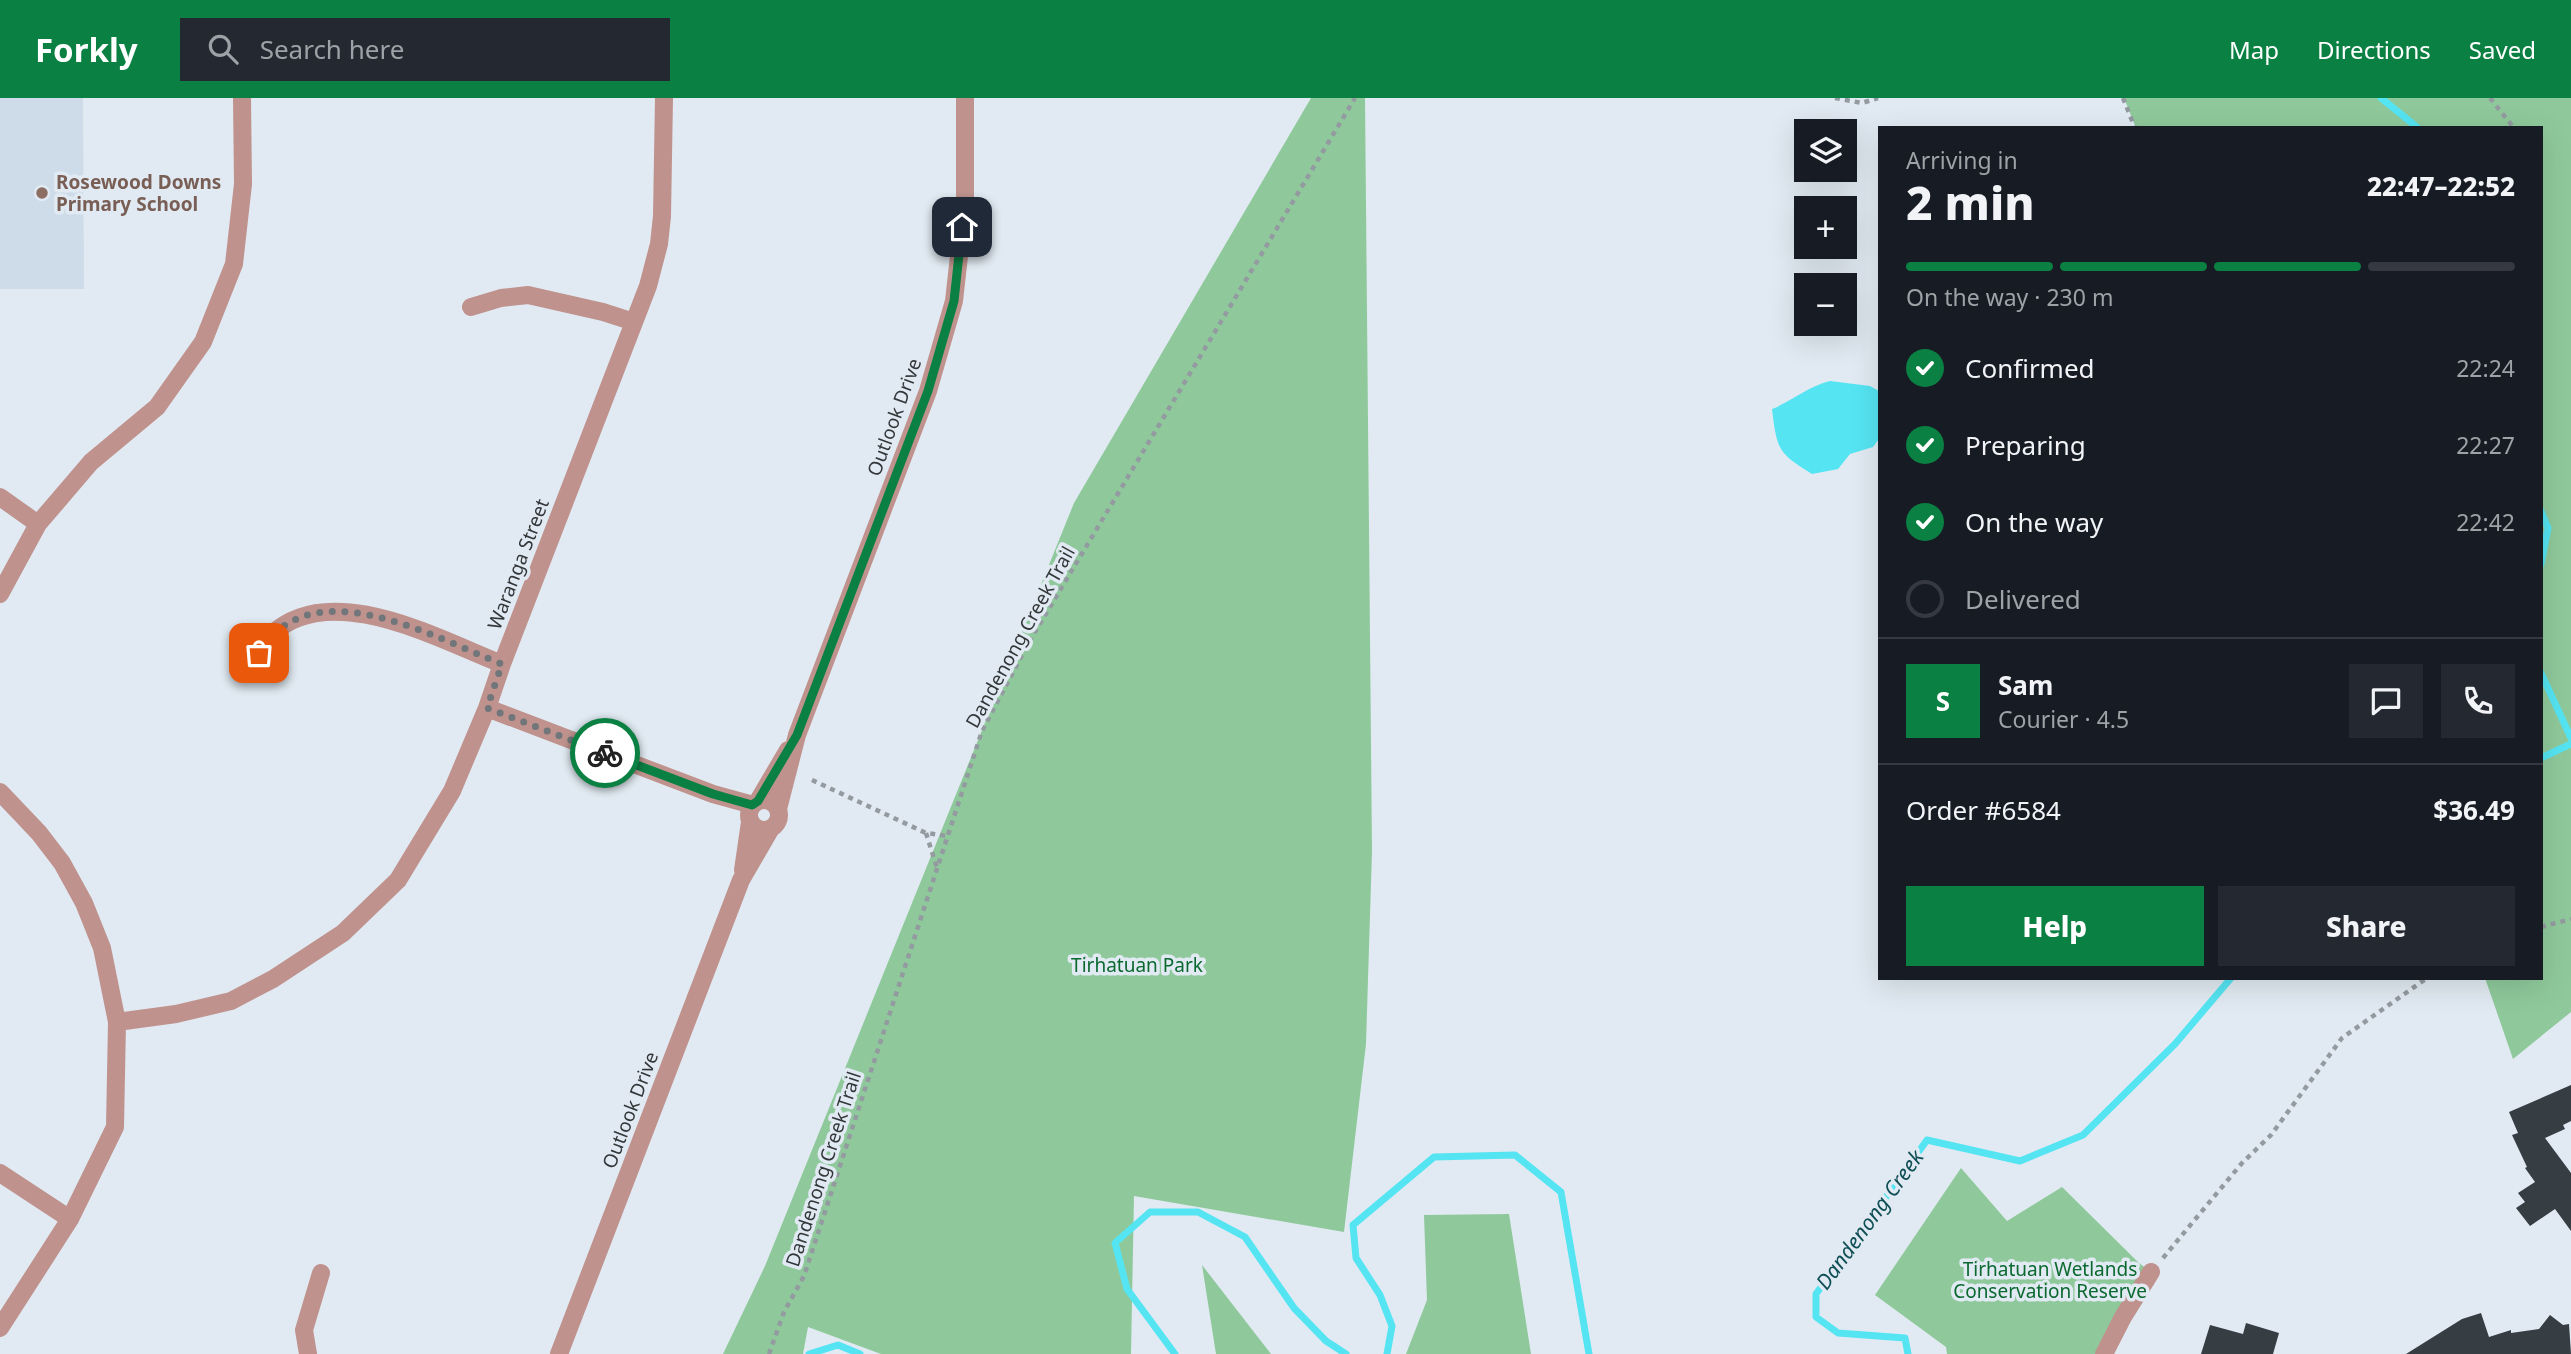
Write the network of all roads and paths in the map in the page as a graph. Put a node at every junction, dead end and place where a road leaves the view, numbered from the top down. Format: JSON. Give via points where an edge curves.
{"nodes":[{"id":1,"x":242,"y":98,"type":"edge"},
{"id":2,"x":664,"y":98,"type":"edge"},
{"id":3,"x":965,"y":98,"type":"edge"},
{"id":4,"x":1355,"y":98,"type":"edge"},
{"id":5,"x":1835,"y":98,"type":"edge"},
{"id":6,"x":1878,"y":98,"type":"edge"},
{"id":7,"x":2123,"y":98,"type":"edge"},
{"id":8,"x":2490,"y":98,"type":"edge"},
{"id":9,"x":2134,"y":126,"type":"edge"},
{"id":10,"x":2512,"y":126,"type":"edge"},
{"id":11,"x":471,"y":307,"type":"dead end"},
{"id":12,"x":634,"y":322,"type":"junction"},
{"id":13,"x":0,"y":497,"type":"edge"},
{"id":14,"x":38,"y":524,"type":"junction"},
{"id":15,"x":0,"y":594,"type":"edge"},
{"id":16,"x":502,"y":664,"type":"junction"},
{"id":17,"x":251,"y":672,"type":"dead end"},
{"id":18,"x":487,"y":708,"type":"junction"},
{"id":19,"x":797,"y":735,"type":"junction"},
{"id":20,"x":812,"y":780,"type":"dead end"},
{"id":21,"x":0,"y":792,"type":"edge"},
{"id":22,"x":778,"y":809,"type":"junction"},
{"id":23,"x":752,"y":811,"type":"junction"},
{"id":24,"x":770,"y":830,"type":"junction"},
{"id":25,"x":926,"y":833,"type":"junction"},
{"id":26,"x":948,"y":836,"type":"junction"},
{"id":27,"x":937,"y":868,"type":"junction"},
{"id":28,"x":741,"y":880,"type":"junction"},
{"id":29,"x":2571,"y":919,"type":"edge"},
{"id":30,"x":2543,"y":927,"type":"edge"},
{"id":31,"x":2424,"y":980,"type":"edge"},
{"id":32,"x":117,"y":1022,"type":"junction"},
{"id":33,"x":0,"y":1173,"type":"edge"},
{"id":34,"x":70,"y":1219,"type":"junction"},
{"id":35,"x":2151,"y":1272,"type":"joint"},
{"id":36,"x":321,"y":1273,"type":"dead end"},
{"id":37,"x":0,"y":1328,"type":"edge"},
{"id":38,"x":309,"y":1354,"type":"edge"},
{"id":39,"x":559,"y":1354,"type":"edge"},
{"id":40,"x":769,"y":1354,"type":"edge"},
{"id":41,"x":2104,"y":1354,"type":"edge"}],
"edges":[{"from":1,"to":14,"type":"street","via":[[243,184],[234,264],[203,342],[157,407],[91,461]]},
{"from":2,"to":12,"type":"street","name":"Waranga Street","via":[[659,244]]},
{"from":3,"to":19,"type":"street","name":"Outlook Drive","via":[[965,202],[954,301],[928,391]]},
{"from":4,"to":26,"type":"path","name":"Dandenong Creek Trail","via":[[1029,642],[982,731]]},
{"from":5,"to":6,"type":"path","via":[[1862,103]]},
{"from":7,"to":9,"type":"path"},
{"from":8,"to":10,"type":"path"},
{"from":11,"to":12,"type":"street","via":[[528,295]]},
{"from":12,"to":16,"type":"street","name":"Waranga Street"},
{"from":13,"to":14,"type":"street"},
{"from":14,"to":15,"type":"street"},
{"from":16,"to":17,"type":"street","via":[[395,620],[321,612],[294,620],[269,636]]},
{"from":16,"to":18,"type":"street","name":"Waranga Street"},
{"from":18,"to":23,"type":"street"},
{"from":18,"to":32,"type":"street","name":"Waranga Street","via":[[452,792],[398,880],[343,933],[231,1002]]},
{"from":19,"to":22,"type":"street","name":"Outlook Drive"},
{"from":19,"to":23,"type":"street","name":"Outlook Drive"},
{"from":20,"to":25,"type":"path"},
{"from":21,"to":32,"type":"street","via":[[62,863],[84,904],[102,948]]},
{"from":22,"to":23,"type":"street","via":[[769,801]]},
{"from":22,"to":24,"type":"street","via":[[778,821]]},
{"from":23,"to":24,"type":"street","via":[[758,830]]},
{"from":23,"to":28,"type":"street","name":"Outlook Drive"},
{"from":24,"to":28,"type":"street","name":"Outlook Drive"},
{"from":25,"to":26,"type":"path"},
{"from":25,"to":27,"type":"path"},
{"from":26,"to":27,"type":"path","name":"Dandenong Creek Trail"},
{"from":27,"to":40,"type":"path","name":"Dandenong Creek Trail","via":[[804,1276],[784,1312]]},
{"from":28,"to":39,"type":"street","name":"Outlook Drive"},
{"from":29,"to":30,"type":"path"},
{"from":31,"to":35,"type":"path","via":[[2342,1038],[2271,1135]]},
{"from":32,"to":34,"type":"street","via":[[116,1127]]},
{"from":33,"to":34,"type":"street"},
{"from":34,"to":37,"type":"street"},
{"from":35,"to":41,"type":"street"},
{"from":36,"to":38,"type":"street","via":[[304,1330]]}]}
